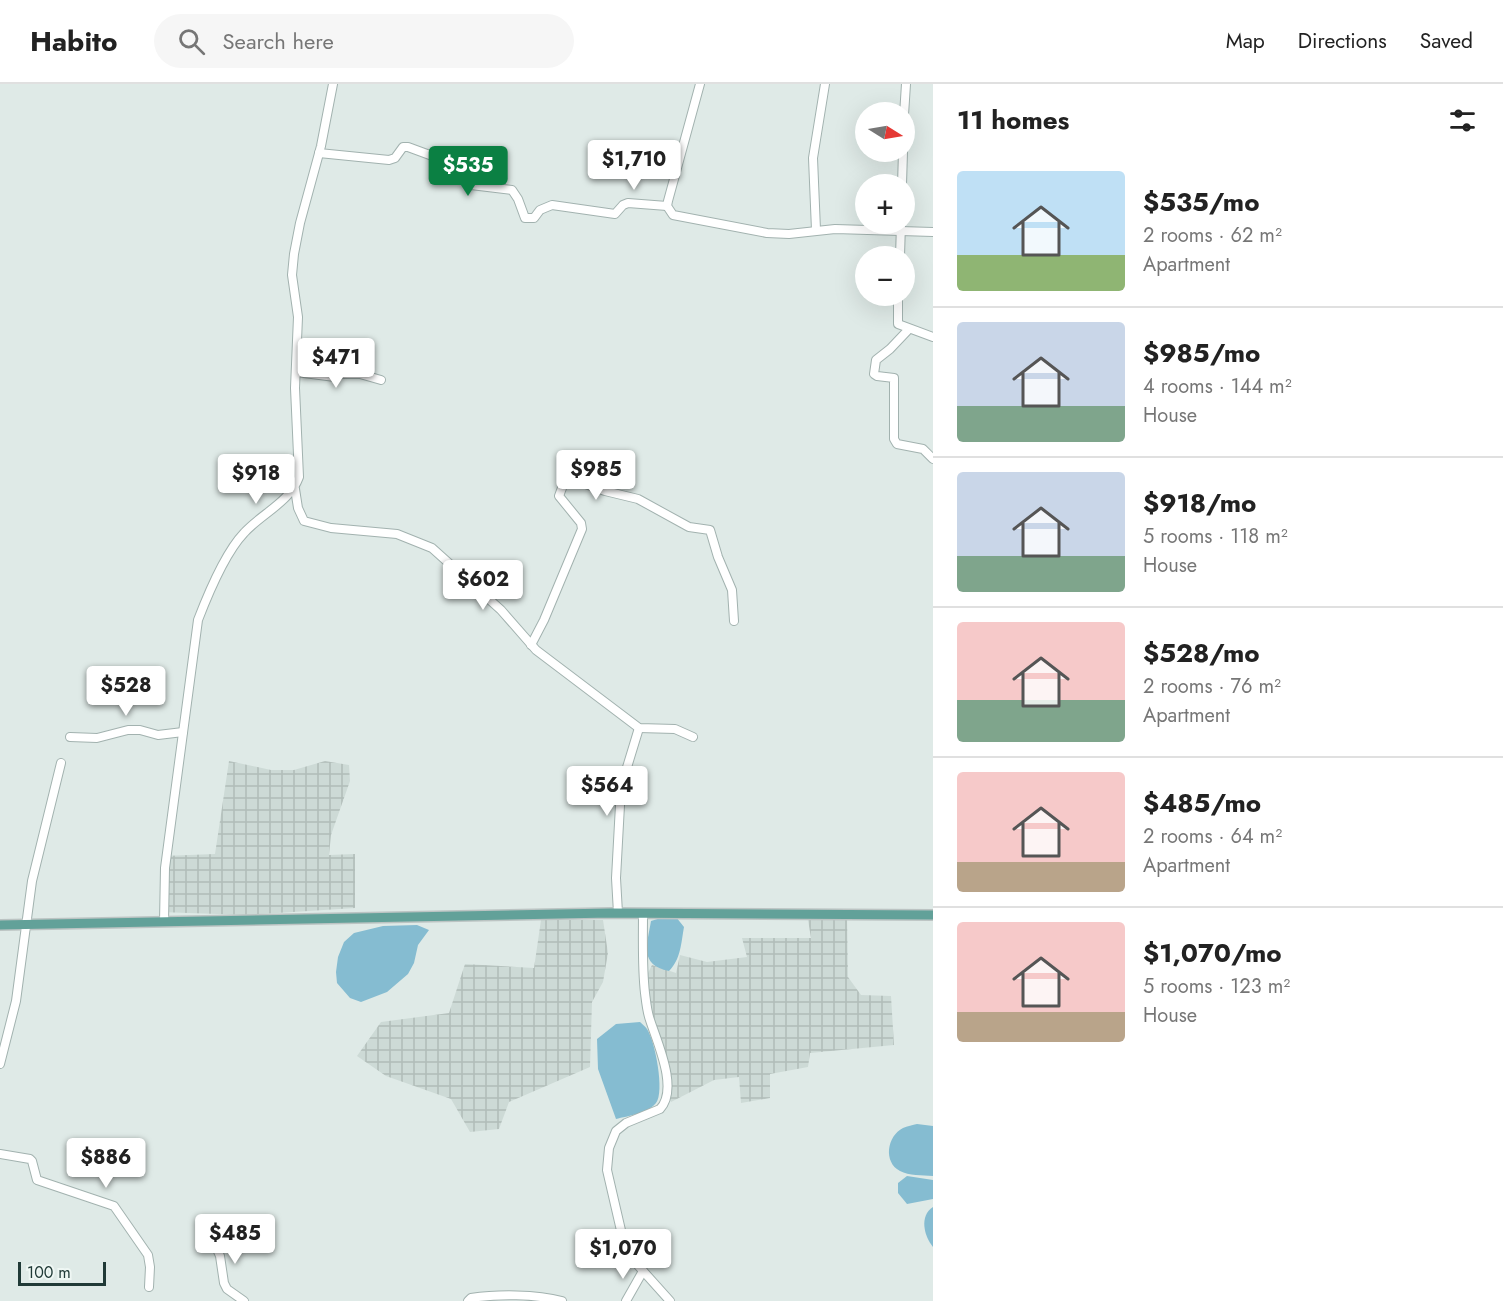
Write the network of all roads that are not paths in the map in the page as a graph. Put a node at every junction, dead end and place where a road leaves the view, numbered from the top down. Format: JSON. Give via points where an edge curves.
{"nodes":[{"id":1,"x":333,"y":84,"type":"edge"},
{"id":2,"x":700,"y":84,"type":"edge"},
{"id":3,"x":825,"y":84,"type":"edge"},
{"id":4,"x":906,"y":84,"type":"edge"},
{"id":5,"x":905,"y":102,"type":"edge"},
{"id":6,"x":319,"y":153,"type":"junction"},
{"id":7,"x":667,"y":206,"type":"junction"},
{"id":8,"x":855,"y":229,"type":"edge"},
{"id":9,"x":915,"y":229,"type":"edge"},
{"id":10,"x":816,"y":230,"type":"junction"},
{"id":11,"x":933,"y":232,"type":"edge"},
{"id":12,"x":898,"y":306,"type":"edge"},
{"id":13,"x":909,"y":330,"type":"junction"},
{"id":14,"x":933,"y":337,"type":"edge"},
{"id":15,"x":296,"y":372,"type":"junction"},
{"id":16,"x":381,"y":380,"type":"dead end"},
{"id":17,"x":933,"y":459,"type":"edge"},
{"id":18,"x":295,"y":489,"type":"junction"},
{"id":19,"x":734,"y":621,"type":"dead end"},
{"id":20,"x":531,"y":645,"type":"junction"},
{"id":21,"x":639,"y":728,"type":"junction"},
{"id":22,"x":183,"y":732,"type":"junction"},
{"id":23,"x":70,"y":737,"type":"dead end"},
{"id":24,"x":693,"y":737,"type":"dead end"},
{"id":25,"x":61,"y":763,"type":"dead end"},
{"id":26,"x":618,"y":913,"type":"junction"},
{"id":27,"x":643,"y":913,"type":"junction"},
{"id":28,"x":933,"y":915,"type":"edge"},
{"id":29,"x":164,"y":922,"type":"junction"},
{"id":30,"x":0,"y":925,"type":"edge"},
{"id":31,"x":26,"y":925,"type":"junction"},
{"id":32,"x":0,"y":1064,"type":"edge"},
{"id":33,"x":0,"y":1154,"type":"edge"},
{"id":34,"x":209,"y":1231,"type":"dead end"},
{"id":35,"x":643,"y":1271,"type":"junction"},
{"id":36,"x":149,"y":1287,"type":"dead end"},
{"id":37,"x":244,"y":1301,"type":"edge"},
{"id":38,"x":468,"y":1301,"type":"edge"},
{"id":39,"x":562,"y":1301,"type":"edge"},
{"id":40,"x":626,"y":1301,"type":"edge"},
{"id":41,"x":670,"y":1301,"type":"edge"}],
"edges":[{"from":1,"to":6,"type":"street"},
{"from":2,"to":7,"type":"street"},
{"from":3,"to":10,"type":"street","via":[[813,158]]},
{"from":4,"to":5,"type":"street"},
{"from":6,"to":7,"type":"street","via":[[389,160],[408,147],[465,168],[471,184],[512,190],[529,220],[552,205],[615,214],[628,203]]},
{"from":6,"to":15,"type":"street","via":[[294,254]]},
{"from":7,"to":10,"type":"street","via":[[673,215],[767,232]]},
{"from":8,"to":10,"type":"street"},
{"from":9,"to":11,"type":"street"},
{"from":12,"to":13,"type":"street","via":[[898,324]]},
{"from":13,"to":14,"type":"street"},
{"from":13,"to":17,"type":"street","via":[[876,360],[874,374],[894,378],[897,444],[923,449]]},
{"from":15,"to":16,"type":"street","via":[[335,377],[360,375]]},
{"from":15,"to":18,"type":"street","via":[[299,468]]},
{"from":18,"to":20,"type":"street","via":[[304,521],[331,528],[397,534],[432,548],[501,610]]},
{"from":18,"to":22,"type":"street","via":[[243,533],[208,596],[198,620]]},
{"from":19,"to":20,"type":"street","via":[[732,590],[710,530],[689,527],[638,499],[569,478],[559,496],[582,529]]},
{"from":20,"to":21,"type":"street"},
{"from":21,"to":24,"type":"street","via":[[675,729]]},
{"from":21,"to":26,"type":"street","via":[[621,787]]},
{"from":22,"to":23,"type":"street","via":[[158,735],[128,729],[97,738]]},
{"from":22,"to":29,"type":"street","via":[[165,868]]},
{"from":25,"to":31,"type":"street","via":[[32,881]]},
{"from":26,"to":27,"type":"main road"},
{"from":26,"to":29,"type":"main road"},
{"from":27,"to":28,"type":"main road"},
{"from":27,"to":35,"type":"street","via":[[645,992],[650,1020],[662,1050],[668,1093],[660,1109],[616,1131],[607,1170],[627,1252]]},
{"from":29,"to":31,"type":"main road"},
{"from":30,"to":31,"type":"main road"},
{"from":31,"to":32,"type":"street","via":[[16,1000]]},
{"from":33,"to":36,"type":"street","via":[[30,1159],[37,1180],[114,1206],[148,1255]]},
{"from":34,"to":37,"type":"street","via":[[220,1256],[224,1283]]},
{"from":35,"to":40,"type":"street"},
{"from":35,"to":41,"type":"street"},
{"from":38,"to":39,"type":"street","via":[[504,1296]]}]}
